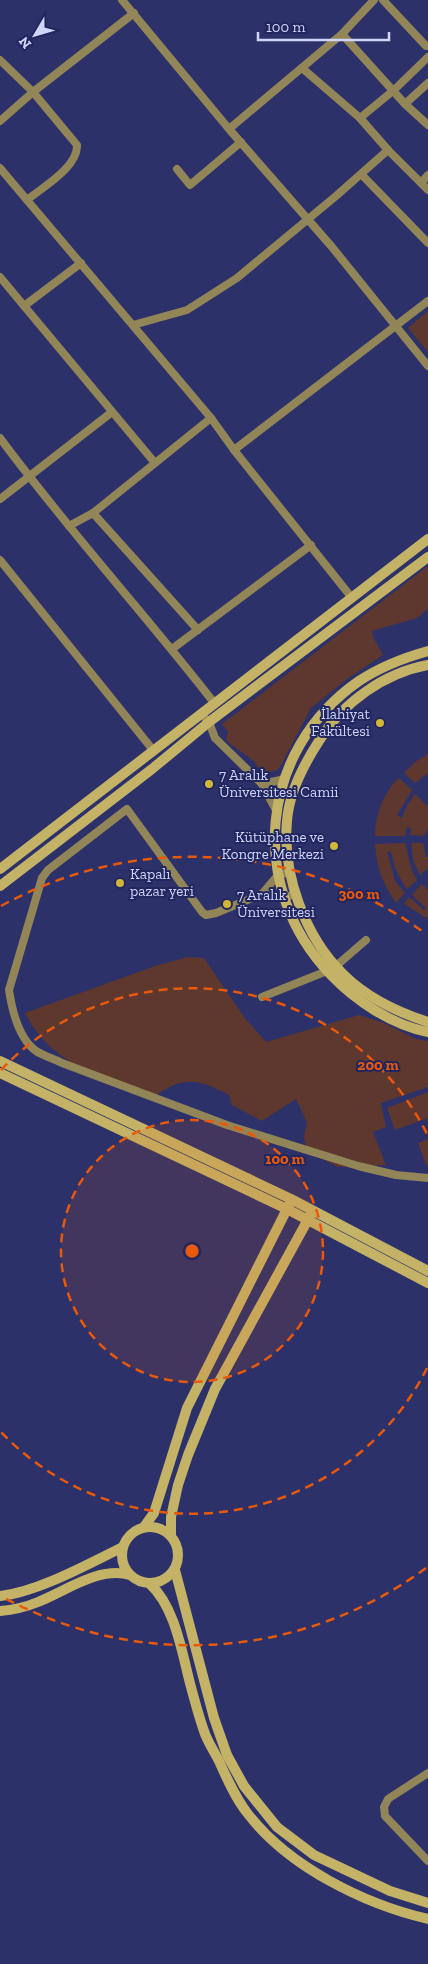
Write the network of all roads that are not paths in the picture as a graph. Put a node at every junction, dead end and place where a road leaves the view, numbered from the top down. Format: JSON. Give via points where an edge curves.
{"nodes":[{"id":1,"x":122,"y":0,"type":"edge"},
{"id":2,"x":374,"y":0,"type":"edge"},
{"id":3,"x":383,"y":0,"type":"edge"},
{"id":4,"x":134,"y":13,"type":"junction"},
{"id":5,"x":342,"y":34,"type":"junction"},
{"id":6,"x":428,"y":46,"type":"edge"},
{"id":7,"x":428,"y":56,"type":"edge"},
{"id":8,"x":0,"y":60,"type":"edge"},
{"id":9,"x":302,"y":68,"type":"junction"},
{"id":10,"x":428,"y":83,"type":"edge"},
{"id":11,"x":394,"y":90,"type":"junction"},
{"id":12,"x":33,"y":92,"type":"junction"},
{"id":13,"x":406,"y":104,"type":"junction"},
{"id":14,"x":360,"y":118,"type":"junction"},
{"id":15,"x":0,"y":121,"type":"edge"},
{"id":16,"x":428,"y":125,"type":"edge"},
{"id":17,"x":230,"y":129,"type":"junction"},
{"id":18,"x":241,"y":142,"type":"junction"},
{"id":19,"x":388,"y":150,"type":"junction"},
{"id":20,"x":0,"y":168,"type":"edge"},
{"id":21,"x":177,"y":169,"type":"dead end"},
{"id":22,"x":361,"y":174,"type":"junction"},
{"id":23,"x":428,"y":175,"type":"edge"},
{"id":24,"x":421,"y":183,"type":"junction"},
{"id":25,"x":428,"y":190,"type":"edge"},
{"id":26,"x":27,"y":200,"type":"junction"},
{"id":27,"x":308,"y":219,"type":"junction"},
{"id":28,"x":428,"y":243,"type":"edge"},
{"id":29,"x":81,"y":263,"type":"junction"},
{"id":30,"x":0,"y":277,"type":"edge"},
{"id":31,"x":428,"y":301,"type":"edge"},
{"id":32,"x":24,"y":306,"type":"junction"},
{"id":33,"x":133,"y":325,"type":"junction"},
{"id":34,"x":396,"y":326,"type":"junction"},
{"id":35,"x":428,"y":366,"type":"edge"},
{"id":36,"x":112,"y":412,"type":"junction"},
{"id":37,"x":211,"y":418,"type":"junction"},
{"id":38,"x":0,"y":438,"type":"edge"},
{"id":39,"x":234,"y":450,"type":"junction"},
{"id":40,"x":155,"y":463,"type":"junction"},
{"id":41,"x":28,"y":477,"type":"junction"},
{"id":42,"x":0,"y":499,"type":"edge"},
{"id":43,"x":93,"y":513,"type":"junction"},
{"id":44,"x":69,"y":526,"type":"junction"},
{"id":45,"x":428,"y":539,"type":"edge"},
{"id":46,"x":311,"y":545,"type":"junction"},
{"id":47,"x":428,"y":556,"type":"edge"},
{"id":48,"x":0,"y":560,"type":"edge"},
{"id":49,"x":352,"y":598,"type":"junction"},
{"id":50,"x":198,"y":630,"type":"junction"},
{"id":51,"x":172,"y":649,"type":"junction"},
{"id":52,"x":428,"y":651,"type":"edge"},
{"id":53,"x":428,"y":664,"type":"edge"},
{"id":54,"x":215,"y":704,"type":"junction"},
{"id":55,"x":201,"y":714,"type":"junction"},
{"id":56,"x":209,"y":722,"type":"junction"},
{"id":57,"x":153,"y":750,"type":"junction"},
{"id":58,"x":294,"y":759,"type":"junction"},
{"id":59,"x":306,"y":764,"type":"junction"},
{"id":60,"x":285,"y":779,"type":"junction"},
{"id":61,"x":262,"y":784,"type":"junction"},
{"id":62,"x":276,"y":810,"type":"junction"},
{"id":63,"x":0,"y":869,"type":"edge"},
{"id":64,"x":290,"y":872,"type":"junction"},
{"id":65,"x":278,"y":875,"type":"junction"},
{"id":66,"x":0,"y":886,"type":"edge"},
{"id":67,"x":296,"y":893,"type":"junction"},
{"id":68,"x":262,"y":894,"type":"junction"},
{"id":69,"x":285,"y":898,"type":"junction"},
{"id":70,"x":366,"y":940,"type":"dead end"},
{"id":71,"x":332,"y":969,"type":"junction"},
{"id":72,"x":262,"y":998,"type":"dead end"},
{"id":73,"x":428,"y":1022,"type":"edge"},
{"id":74,"x":428,"y":1032,"type":"edge"},
{"id":75,"x":0,"y":1061,"type":"edge"},
{"id":76,"x":0,"y":1073,"type":"edge"},
{"id":77,"x":428,"y":1178,"type":"edge"},
{"id":78,"x":289,"y":1204,"type":"junction"},
{"id":79,"x":310,"y":1215,"type":"junction"},
{"id":80,"x":428,"y":1271,"type":"edge"},
{"id":81,"x":428,"y":1283,"type":"edge"},
{"id":82,"x":144,"y":1527,"type":"junction"},
{"id":83,"x":171,"y":1536,"type":"junction"},
{"id":84,"x":123,"y":1547,"type":"junction"},
{"id":85,"x":175,"y":1570,"type":"junction"},
{"id":86,"x":130,"y":1575,"type":"junction"},
{"id":87,"x":150,"y":1584,"type":"junction"},
{"id":88,"x":0,"y":1596,"type":"edge"},
{"id":89,"x":0,"y":1611,"type":"edge"},
{"id":90,"x":428,"y":1773,"type":"edge"},
{"id":91,"x":428,"y":1861,"type":"edge"},
{"id":92,"x":428,"y":1903,"type":"edge"},
{"id":93,"x":428,"y":1919,"type":"edge"}],
"edges":[{"from":1,"to":4,"type":"street"},
{"from":2,"to":5,"type":"street"},
{"from":3,"to":6,"type":"street"},
{"from":4,"to":12,"type":"street"},
{"from":4,"to":17,"type":"street"},
{"from":5,"to":9,"type":"street"},
{"from":5,"to":11,"type":"street"},
{"from":7,"to":11,"type":"street"},
{"from":8,"to":12,"type":"street"},
{"from":9,"to":14,"type":"street"},
{"from":9,"to":17,"type":"street"},
{"from":10,"to":13,"type":"street"},
{"from":11,"to":13,"type":"street"},
{"from":11,"to":14,"type":"street"},
{"from":12,"to":15,"type":"street"},
{"from":12,"to":26,"type":"street","via":[[77,145],[77,152],[71,164]]},
{"from":13,"to":16,"type":"street"},
{"from":14,"to":19,"type":"street"},
{"from":17,"to":18,"type":"street"},
{"from":18,"to":21,"type":"street","via":[[190,185]]},
{"from":18,"to":27,"type":"street"},
{"from":19,"to":22,"type":"street"},
{"from":19,"to":24,"type":"street"},
{"from":20,"to":26,"type":"street"},
{"from":22,"to":27,"type":"street"},
{"from":22,"to":28,"type":"street"},
{"from":23,"to":24,"type":"street"},
{"from":24,"to":25,"type":"street"},
{"from":26,"to":29,"type":"street"},
{"from":27,"to":33,"type":"street","via":[[237,278],[188,310]]},
{"from":27,"to":34,"type":"street"},
{"from":29,"to":32,"type":"street"},
{"from":29,"to":33,"type":"street"},
{"from":30,"to":32,"type":"street"},
{"from":31,"to":34,"type":"street"},
{"from":32,"to":36,"type":"street"},
{"from":33,"to":37,"type":"street"},
{"from":34,"to":35,"type":"street"},
{"from":34,"to":39,"type":"street"},
{"from":36,"to":40,"type":"street"},
{"from":36,"to":41,"type":"street"},
{"from":37,"to":39,"type":"street"},
{"from":37,"to":40,"type":"street"},
{"from":38,"to":41,"type":"street"},
{"from":39,"to":46,"type":"street"},
{"from":40,"to":43,"type":"street"},
{"from":41,"to":42,"type":"street"},
{"from":41,"to":44,"type":"street"},
{"from":43,"to":44,"type":"street"},
{"from":43,"to":50,"type":"street"},
{"from":44,"to":51,"type":"street"},
{"from":45,"to":49,"type":"street"},
{"from":46,"to":49,"type":"street"},
{"from":46,"to":50,"type":"street"},
{"from":47,"to":56,"type":"street"},
{"from":48,"to":57,"type":"street"},
{"from":49,"to":54,"type":"street"},
{"from":50,"to":51,"type":"street"},
{"from":51,"to":54,"type":"street"},
{"from":52,"to":58,"type":"street","via":[[382,668],[351,687],[313,726]]},
{"from":53,"to":59,"type":"street","via":[[397,674],[353,702],[332,722]]},
{"from":54,"to":55,"type":"street"},
{"from":55,"to":56,"type":"street"},
{"from":55,"to":57,"type":"street"},
{"from":56,"to":61,"type":"street","via":[[215,738]]},
{"from":56,"to":66,"type":"street"},
{"from":57,"to":63,"type":"street"},
{"from":58,"to":59,"type":"street"},
{"from":58,"to":60,"type":"street"},
{"from":59,"to":64,"type":"street","via":[[292,797],[287,820]]},
{"from":60,"to":61,"type":"street"},
{"from":60,"to":62,"type":"street"},
{"from":61,"to":62,"type":"street"},
{"from":62,"to":65,"type":"street"},
{"from":64,"to":65,"type":"street"},
{"from":64,"to":67,"type":"street"},
{"from":65,"to":68,"type":"street"},
{"from":65,"to":69,"type":"street"},
{"from":67,"to":69,"type":"street"},
{"from":67,"to":71,"type":"street","via":[[306,920]]},
{"from":68,"to":69,"type":"street"},
{"from":68,"to":77,"type":"street","via":[[206,915],[126,809],[42,878],[9,990],[20,1029],[36,1051],[227,1125],[358,1166]]},
{"from":69,"to":71,"type":"street","via":[[306,943]]},
{"from":70,"to":71,"type":"street"},
{"from":71,"to":72,"type":"street"},
{"from":71,"to":73,"type":"street","via":[[386,1005]]},
{"from":71,"to":74,"type":"street","via":[[357,998],[378,1012]]},
{"from":75,"to":78,"type":"street"},
{"from":76,"to":78,"type":"street"},
{"from":78,"to":79,"type":"street"},
{"from":78,"to":82,"type":"street","via":[[186,1408],[154,1513]]},
{"from":79,"to":80,"type":"street"},
{"from":79,"to":81,"type":"street"},
{"from":79,"to":83,"type":"street","via":[[215,1389],[178,1485],[171,1516]]},
{"from":82,"to":83,"type":"street","via":[[158,1528]]},
{"from":82,"to":84,"type":"street","via":[[130,1534]]},
{"from":83,"to":85,"type":"street","via":[[178,1548]]},
{"from":84,"to":86,"type":"street","via":[[122,1562]]},
{"from":84,"to":88,"type":"street","via":[[40,1585]]},
{"from":85,"to":87,"type":"street","via":[[164,1580]]},
{"from":85,"to":92,"type":"street","via":[[214,1718],[227,1754],[244,1786],[277,1827],[314,1856],[390,1891]]},
{"from":86,"to":87,"type":"street"},
{"from":86,"to":89,"type":"street","via":[[118,1572],[102,1574],[37,1602]]},
{"from":87,"to":93,"type":"street","via":[[166,1603],[173,1621],[204,1732],[247,1814],[288,1854],[316,1872],[353,1892]]},
{"from":90,"to":91,"type":"street","via":[[388,1799],[384,1807],[385,1816]]}]}
